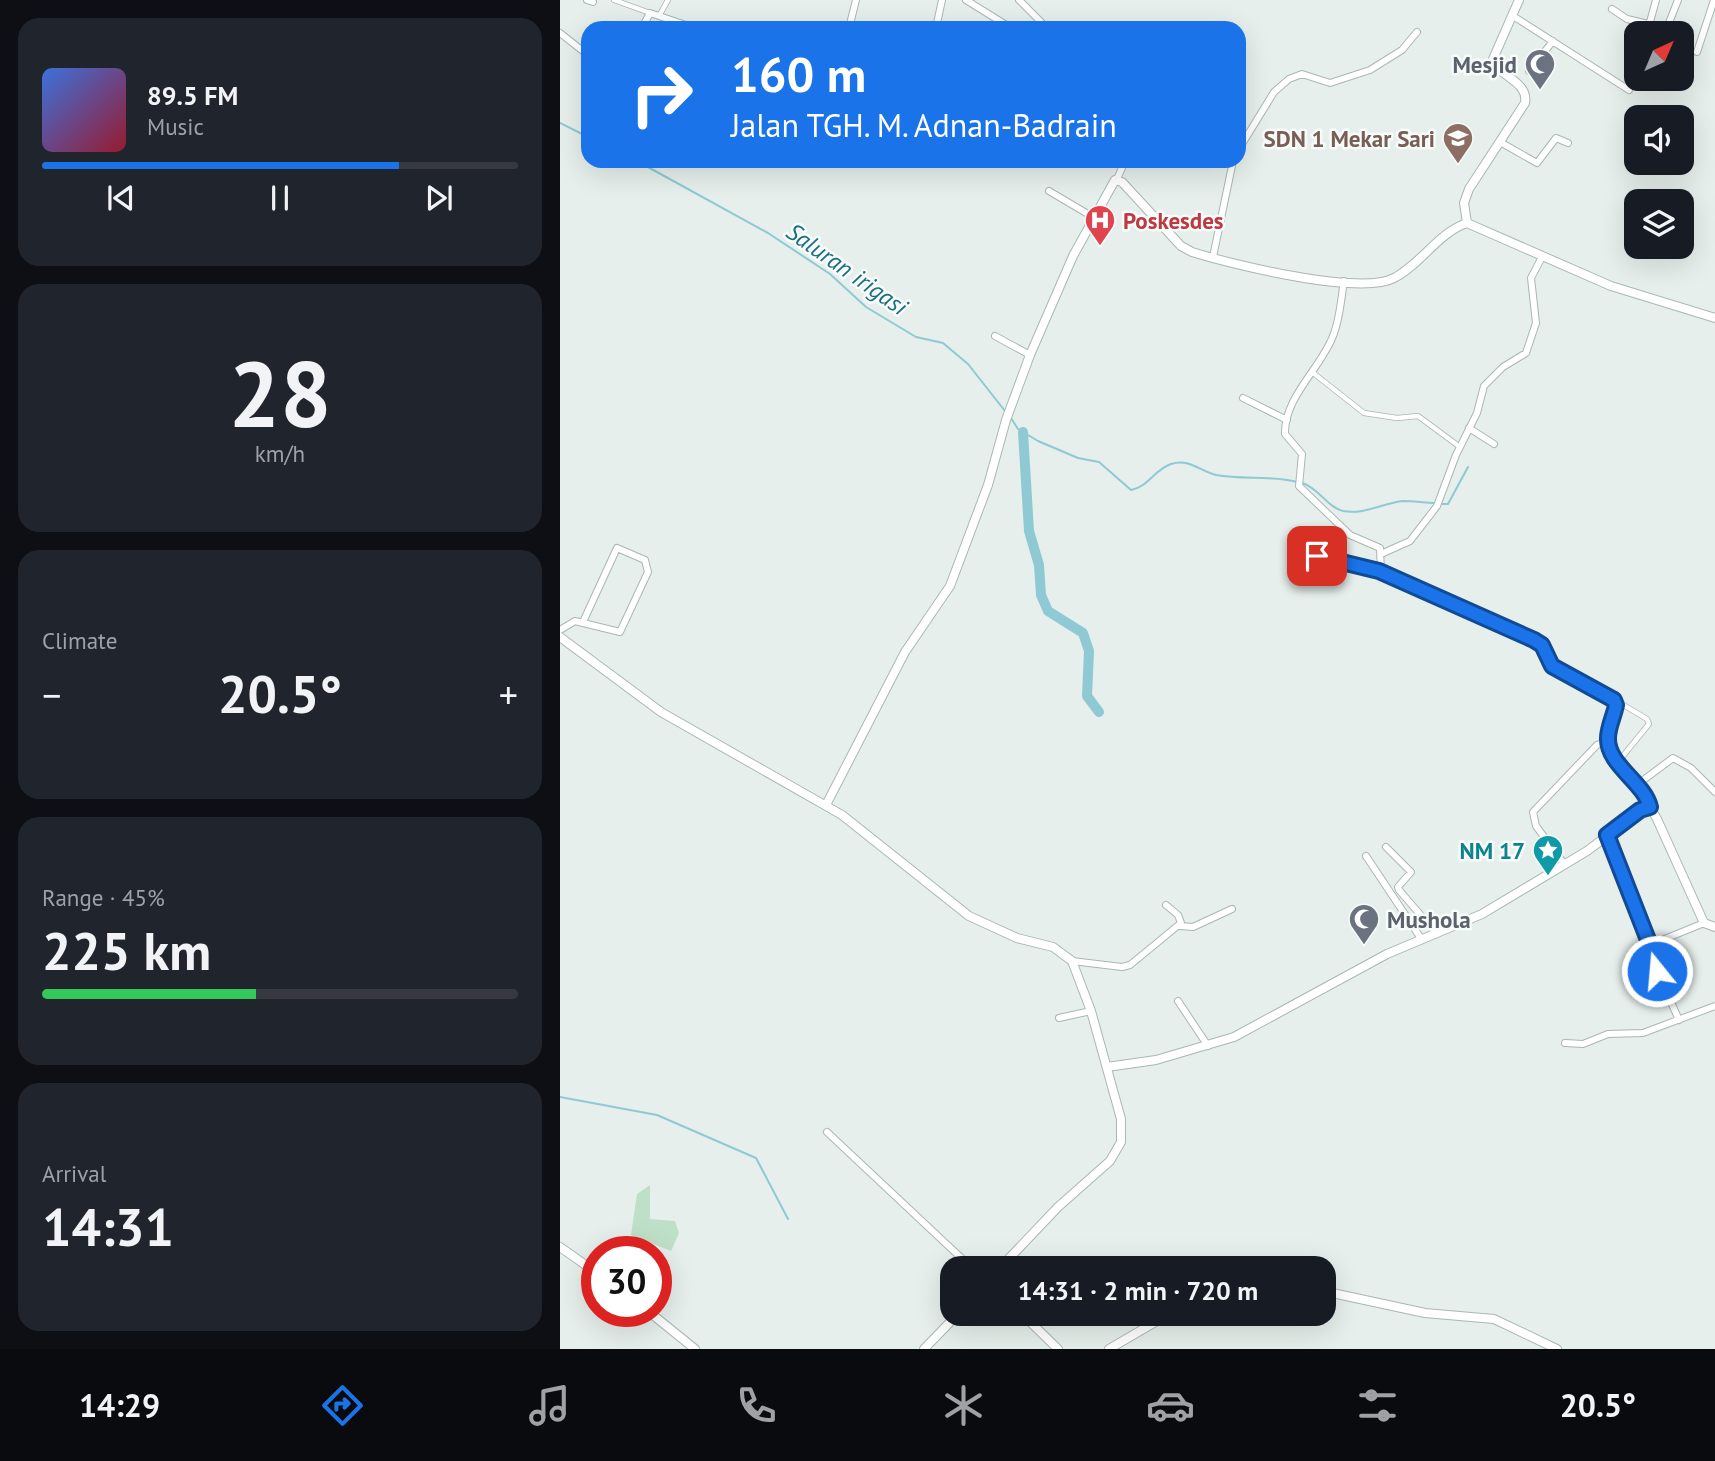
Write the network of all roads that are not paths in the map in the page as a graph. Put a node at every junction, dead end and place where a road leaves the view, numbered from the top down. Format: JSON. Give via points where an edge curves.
{"nodes":[{"id":1,"x":614,"y":0,"type":"edge"},
{"id":2,"x":668,"y":0,"type":"edge"},
{"id":3,"x":856,"y":0,"type":"edge"},
{"id":4,"x":942,"y":0,"type":"edge"},
{"id":5,"x":965,"y":0,"type":"edge"},
{"id":6,"x":1019,"y":0,"type":"edge"},
{"id":7,"x":1519,"y":0,"type":"edge"},
{"id":8,"x":1656,"y":0,"type":"edge"},
{"id":9,"x":1678,"y":0,"type":"edge"},
{"id":10,"x":1714,"y":0,"type":"edge"},
{"id":11,"x":1612,"y":9,"type":"dead end"},
{"id":12,"x":650,"y":13,"type":"junction"},
{"id":13,"x":1513,"y":16,"type":"junction"},
{"id":14,"x":658,"y":17,"type":"junction"},
{"id":15,"x":646,"y":21,"type":"edge"},
{"id":16,"x":671,"y":21,"type":"edge"},
{"id":17,"x":851,"y":21,"type":"edge"},
{"id":18,"x":938,"y":21,"type":"edge"},
{"id":19,"x":1000,"y":21,"type":"edge"},
{"id":20,"x":1034,"y":21,"type":"edge"},
{"id":21,"x":1636,"y":21,"type":"edge"},
{"id":22,"x":1649,"y":21,"type":"edge"},
{"id":23,"x":1670,"y":21,"type":"edge"},
{"id":24,"x":1417,"y":32,"type":"dead end"},
{"id":25,"x":560,"y":33,"type":"edge"},
{"id":26,"x":1553,"y":41,"type":"junction"},
{"id":27,"x":581,"y":50,"type":"edge"},
{"id":28,"x":1698,"y":52,"type":"dead end"},
{"id":29,"x":1529,"y":71,"type":"dead end"},
{"id":30,"x":1624,"y":87,"type":"edge"},
{"id":31,"x":1246,"y":138,"type":"edge"},
{"id":32,"x":1500,"y":142,"type":"junction"},
{"id":33,"x":1569,"y":143,"type":"dead end"},
{"id":34,"x":1122,"y":168,"type":"edge"},
{"id":35,"x":1232,"y":168,"type":"edge"},
{"id":36,"x":1117,"y":179,"type":"junction"},
{"id":37,"x":1049,"y":191,"type":"dead end"},
{"id":38,"x":1093,"y":216,"type":"junction"},
{"id":39,"x":1467,"y":223,"type":"junction"},
{"id":40,"x":1213,"y":257,"type":"junction"},
{"id":41,"x":1542,"y":257,"type":"junction"},
{"id":42,"x":1344,"y":281,"type":"junction"},
{"id":43,"x":1715,"y":318,"type":"edge"},
{"id":44,"x":995,"y":336,"type":"dead end"},
{"id":45,"x":1030,"y":355,"type":"junction"},
{"id":46,"x":1311,"y":372,"type":"junction"},
{"id":47,"x":1243,"y":398,"type":"dead end"},
{"id":48,"x":1287,"y":420,"type":"junction"},
{"id":49,"x":1469,"y":428,"type":"junction"},
{"id":50,"x":1494,"y":444,"type":"dead end"},
{"id":51,"x":1460,"y":447,"type":"junction"},
{"id":52,"x":1342,"y":528,"type":"junction"},
{"id":53,"x":1298,"y":552,"type":"dead end"},
{"id":54,"x":1381,"y":554,"type":"junction"},
{"id":55,"x":1335,"y":559,"type":"junction"},
{"id":56,"x":1379,"y":571,"type":"junction"},
{"id":57,"x":583,"y":622,"type":"junction"},
{"id":58,"x":560,"y":630,"type":"edge"},
{"id":59,"x":560,"y":637,"type":"edge"},
{"id":60,"x":1614,"y":700,"type":"junction"},
{"id":61,"x":1608,"y":741,"type":"junction"},
{"id":62,"x":1618,"y":762,"type":"junction"},
{"id":63,"x":1638,"y":784,"type":"junction"},
{"id":64,"x":1715,"y":792,"type":"edge"},
{"id":65,"x":826,"y":806,"type":"junction"},
{"id":66,"x":1650,"y":807,"type":"junction"},
{"id":67,"x":1607,"y":835,"type":"junction"},
{"id":68,"x":1386,"y":847,"type":"dead end"},
{"id":69,"x":1366,"y":856,"type":"dead end"},
{"id":70,"x":1565,"y":865,"type":"junction"},
{"id":71,"x":1166,"y":905,"type":"dead end"},
{"id":72,"x":1231,"y":909,"type":"dead end"},
{"id":73,"x":1704,"y":923,"type":"junction"},
{"id":74,"x":1180,"y":926,"type":"junction"},
{"id":75,"x":1714,"y":929,"type":"edge"},
{"id":76,"x":1437,"y":934,"type":"junction"},
{"id":77,"x":1422,"y":940,"type":"junction"},
{"id":78,"x":1650,"y":945,"type":"junction"},
{"id":79,"x":1072,"y":961,"type":"junction"},
{"id":80,"x":1178,"y":1001,"type":"dead end"},
{"id":81,"x":1715,"y":1006,"type":"edge"},
{"id":82,"x":1091,"y":1011,"type":"junction"},
{"id":83,"x":1059,"y":1018,"type":"dead end"},
{"id":84,"x":1679,"y":1020,"type":"junction"},
{"id":85,"x":1565,"y":1044,"type":"dead end"},
{"id":86,"x":1208,"y":1045,"type":"junction"},
{"id":87,"x":1107,"y":1067,"type":"junction"},
{"id":88,"x":827,"y":1132,"type":"dead end"},
{"id":89,"x":561,"y":1248,"type":"edge"},
{"id":90,"x":958,"y":1256,"type":"edge"},
{"id":91,"x":1012,"y":1256,"type":"edge"},
{"id":92,"x":581,"y":1262,"type":"edge"},
{"id":93,"x":1336,"y":1294,"type":"edge"},
{"id":94,"x":946,"y":1326,"type":"edge"},
{"id":95,"x":1034,"y":1326,"type":"edge"},
{"id":96,"x":1148,"y":1326,"type":"edge"},
{"id":97,"x":668,"y":1327,"type":"edge"},
{"id":98,"x":695,"y":1349,"type":"edge"},
{"id":99,"x":924,"y":1349,"type":"edge"},
{"id":100,"x":1058,"y":1349,"type":"edge"},
{"id":101,"x":1109,"y":1349,"type":"edge"},
{"id":102,"x":1557,"y":1349,"type":"edge"}],
"edges":[{"from":1,"to":12,"type":"street"},
{"from":2,"to":14,"type":"street"},
{"from":3,"to":17,"type":"street"},
{"from":4,"to":18,"type":"street"},
{"from":5,"to":19,"type":"street"},
{"from":6,"to":20,"type":"street"},
{"from":7,"to":13,"type":"street"},
{"from":8,"to":22,"type":"street"},
{"from":9,"to":23,"type":"street"},
{"from":10,"to":28,"type":"street"},
{"from":11,"to":21,"type":"street"},
{"from":12,"to":14,"type":"street"},
{"from":12,"to":15,"type":"street"},
{"from":13,"to":26,"type":"street"},
{"from":13,"to":32,"type":"street","via":[[1493,61],[1523,90],[1526,100]]},
{"from":14,"to":16,"type":"street"},
{"from":24,"to":31,"type":"street","via":[[1402,50],[1370,70],[1329,83],[1302,75],[1289,79],[1274,92]]},
{"from":25,"to":27,"type":"street"},
{"from":26,"to":29,"type":"street"},
{"from":26,"to":30,"type":"street"},
{"from":32,"to":33,"type":"street","via":[[1537,163],[1556,138]]},
{"from":32,"to":39,"type":"street","via":[[1465,196]]},
{"from":34,"to":36,"type":"street"},
{"from":35,"to":40,"type":"street"},
{"from":36,"to":38,"type":"street"},
{"from":36,"to":40,"type":"street","via":[[1181,246]]},
{"from":37,"to":38,"type":"street"},
{"from":38,"to":45,"type":"street"},
{"from":39,"to":41,"type":"street"},
{"from":39,"to":42,"type":"street","via":[[1394,279]]},
{"from":40,"to":42,"type":"street","via":[[1303,278]]},
{"from":41,"to":43,"type":"street","via":[[1611,286]]},
{"from":41,"to":49,"type":"street","via":[[1531,278],[1536,323],[1527,350],[1484,386]]},
{"from":42,"to":46,"type":"street","via":[[1332,338]]},
{"from":44,"to":45,"type":"street"},
{"from":45,"to":65,"type":"street","via":[[947,593],[905,652]]},
{"from":46,"to":48,"type":"street"},
{"from":46,"to":51,"type":"street","via":[[1364,413],[1418,416]]},
{"from":47,"to":48,"type":"street"},
{"from":48,"to":52,"type":"street","via":[[1285,434],[1302,454],[1300,486]]},
{"from":49,"to":50,"type":"street"},
{"from":49,"to":51,"type":"street"},
{"from":51,"to":54,"type":"street","via":[[1437,506],[1410,541]]},
{"from":52,"to":54,"type":"street","via":[[1356,539],[1378,546]]},
{"from":52,"to":55,"type":"street"},
{"from":53,"to":55,"type":"street"},
{"from":54,"to":56,"type":"street"},
{"from":55,"to":56,"type":"street"},
{"from":56,"to":60,"type":"street","via":[[1534,640],[1542,645],[1552,666]]},
{"from":57,"to":57,"type":"street","via":[[617,548],[645,560],[648,572],[623,629],[615,632]]},
{"from":57,"to":58,"type":"street","via":[[570,622]]},
{"from":59,"to":65,"type":"street","via":[[661,712]]},
{"from":60,"to":61,"type":"street"},
{"from":60,"to":62,"type":"street","via":[[1649,724]]},
{"from":61,"to":62,"type":"street"},
{"from":61,"to":70,"type":"street","via":[[1597,745],[1533,812],[1536,826]]},
{"from":62,"to":63,"type":"street"},
{"from":63,"to":64,"type":"street","via":[[1673,758]]},
{"from":63,"to":66,"type":"street"},
{"from":65,"to":79,"type":"street","via":[[969,916],[1017,938],[1053,947]]},
{"from":66,"to":67,"type":"street"},
{"from":66,"to":73,"type":"street"},
{"from":67,"to":70,"type":"street"},
{"from":67,"to":78,"type":"street"},
{"from":68,"to":76,"type":"street","via":[[1411,872],[1398,888]]},
{"from":69,"to":77,"type":"street"},
{"from":70,"to":76,"type":"street","via":[[1482,914]]},
{"from":71,"to":74,"type":"street","via":[[1180,918]]},
{"from":72,"to":74,"type":"street","via":[[1193,928]]},
{"from":73,"to":75,"type":"street"},
{"from":73,"to":78,"type":"street"},
{"from":74,"to":79,"type":"street","via":[[1126,966]]},
{"from":76,"to":77,"type":"street"},
{"from":77,"to":86,"type":"street","via":[[1375,960],[1234,1037]]},
{"from":78,"to":84,"type":"street"},
{"from":79,"to":82,"type":"street"},
{"from":80,"to":86,"type":"street"},
{"from":81,"to":84,"type":"street"},
{"from":82,"to":83,"type":"street"},
{"from":82,"to":87,"type":"street"},
{"from":84,"to":85,"type":"street","via":[[1643,1033],[1602,1035],[1583,1044]]},
{"from":86,"to":87,"type":"street","via":[[1156,1060]]},
{"from":87,"to":91,"type":"street","via":[[1122,1123],[1119,1150]]},
{"from":88,"to":90,"type":"street"},
{"from":89,"to":92,"type":"street"},
{"from":93,"to":102,"type":"street","via":[[1425,1313],[1494,1319]]},
{"from":94,"to":99,"type":"street"},
{"from":95,"to":100,"type":"street"},
{"from":96,"to":101,"type":"street"},
{"from":97,"to":98,"type":"street"}]}
